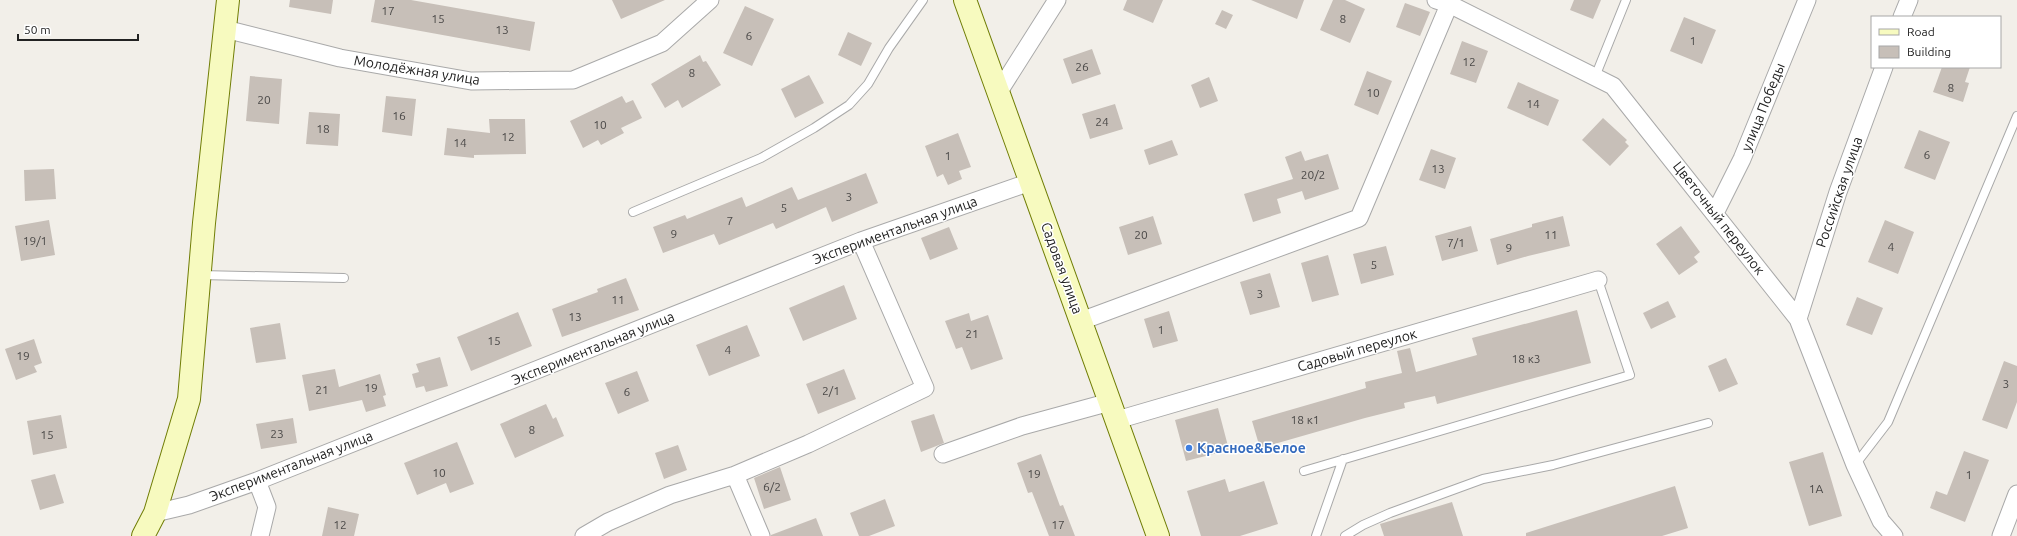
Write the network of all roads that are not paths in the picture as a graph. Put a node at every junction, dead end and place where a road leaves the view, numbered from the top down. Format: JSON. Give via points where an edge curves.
{"nodes":[{"id":1,"x":228,"y":0,"type":"edge"},
{"id":2,"x":710,"y":0,"type":"edge"},
{"id":3,"x":923,"y":0,"type":"edge"},
{"id":4,"x":965,"y":0,"type":"edge"},
{"id":5,"x":1057,"y":0,"type":"edge"},
{"id":6,"x":1626,"y":0,"type":"edge"},
{"id":7,"x":1807,"y":0,"type":"edge"},
{"id":8,"x":1909,"y":0,"type":"edge"},
{"id":9,"x":1446,"y":2,"type":"edge"},
{"id":10,"x":1902,"y":16,"type":"edge"},
{"id":11,"x":225,"y":29,"type":"junction"},
{"id":12,"x":1884,"y":68,"type":"edge"},
{"id":13,"x":1595,"y":77,"type":"junction"},
{"id":14,"x":998,"y":93,"type":"junction"},
{"id":15,"x":2017,"y":116,"type":"edge"},
{"id":16,"x":1030,"y":182,"type":"junction"},
{"id":17,"x":632,"y":212,"type":"dead end"},
{"id":18,"x":1716,"y":213,"type":"junction"},
{"id":19,"x":861,"y":241,"type":"junction"},
{"id":20,"x":200,"y":275,"type":"junction"},
{"id":21,"x":344,"y":278,"type":"dead end"},
{"id":22,"x":1598,"y":280,"type":"joint"},
{"id":23,"x":1798,"y":319,"type":"junction"},
{"id":24,"x":1081,"y":321,"type":"junction"},
{"id":25,"x":1113,"y":411,"type":"junction"},
{"id":26,"x":1708,"y":423,"type":"dead end"},
{"id":27,"x":942,"y":454,"type":"dead end"},
{"id":28,"x":1343,"y":459,"type":"junction"},
{"id":29,"x":1855,"y":464,"type":"junction"},
{"id":30,"x":1304,"y":471,"type":"dead end"},
{"id":31,"x":735,"y":475,"type":"junction"},
{"id":32,"x":257,"y":481,"type":"junction"},
{"id":33,"x":2017,"y":494,"type":"edge"},
{"id":34,"x":155,"y":513,"type":"junction"},
{"id":35,"x":143,"y":536,"type":"edge"},
{"id":36,"x":260,"y":536,"type":"edge"},
{"id":37,"x":584,"y":536,"type":"edge"},
{"id":38,"x":761,"y":536,"type":"edge"},
{"id":39,"x":1158,"y":536,"type":"edge"},
{"id":40,"x":1316,"y":536,"type":"edge"},
{"id":41,"x":1345,"y":536,"type":"edge"},
{"id":42,"x":1894,"y":536,"type":"edge"},
{"id":43,"x":2001,"y":536,"type":"edge"}],
"edges":[{"from":1,"to":11,"type":"main road"},
{"from":2,"to":11,"type":"street","name":"Молодёжная улица","via":[[662,43],[572,80],[471,81],[340,58]]},
{"from":3,"to":17,"type":"lane","via":[[889,48],[868,84],[849,105],[761,158]]},
{"from":4,"to":14,"type":"main road","name":"Садовая улица"},
{"from":5,"to":14,"type":"street"},
{"from":6,"to":13,"type":"lane"},
{"from":7,"to":18,"type":"street","name":"улица Победы","via":[[1742,159]]},
{"from":8,"to":10,"type":"street"},
{"from":9,"to":13,"type":"street","name":"Цветочный переулок"},
{"from":9,"to":24,"type":"street","via":[[1359,218]]},
{"from":11,"to":20,"type":"main road"},
{"from":12,"to":23,"type":"street","name":"Российская улица","via":[[1838,192]]},
{"from":13,"to":18,"type":"street","name":"Цветочный переулок","via":[[1613,86]]},
{"from":14,"to":16,"type":"main road","name":"Садовая улица"},
{"from":15,"to":29,"type":"lane","via":[[1888,422]]},
{"from":16,"to":19,"type":"street","name":"Экспериментальная улица"},
{"from":16,"to":24,"type":"main road","name":"Садовая улица"},
{"from":18,"to":23,"type":"street","name":"Цветочный переулок"},
{"from":19,"to":31,"type":"street","via":[[925,388],[830,434]]},
{"from":19,"to":32,"type":"street","name":"Экспериментальная улица"},
{"from":20,"to":21,"type":"lane"},
{"from":20,"to":34,"type":"main road","via":[[189,399]]},
{"from":22,"to":25,"type":"street","name":"Садовый переулок"},
{"from":22,"to":28,"type":"lane","via":[[1630,375]]},
{"from":23,"to":29,"type":"street","name":"Цветочный переулок"},
{"from":24,"to":25,"type":"main road","name":"Садовая улица"},
{"from":25,"to":27,"type":"street","name":"Садовый переулок","via":[[1022,426]]},
{"from":25,"to":39,"type":"main road","name":"Садовая улица"},
{"from":26,"to":41,"type":"lane","via":[[1553,465],[1483,479],[1390,513]]},
{"from":28,"to":30,"type":"lane"},
{"from":28,"to":40,"type":"lane"},
{"from":29,"to":42,"type":"street","name":"Цветочный переулок","via":[[1881,521]]},
{"from":31,"to":37,"type":"street","via":[[670,495],[608,522]]},
{"from":31,"to":38,"type":"street"},
{"from":32,"to":34,"type":"street","name":"Экспериментальная улица","via":[[189,505]]},
{"from":32,"to":36,"type":"street","via":[[267,507]]},
{"from":33,"to":43,"type":"street"},
{"from":34,"to":35,"type":"main road"}]}
